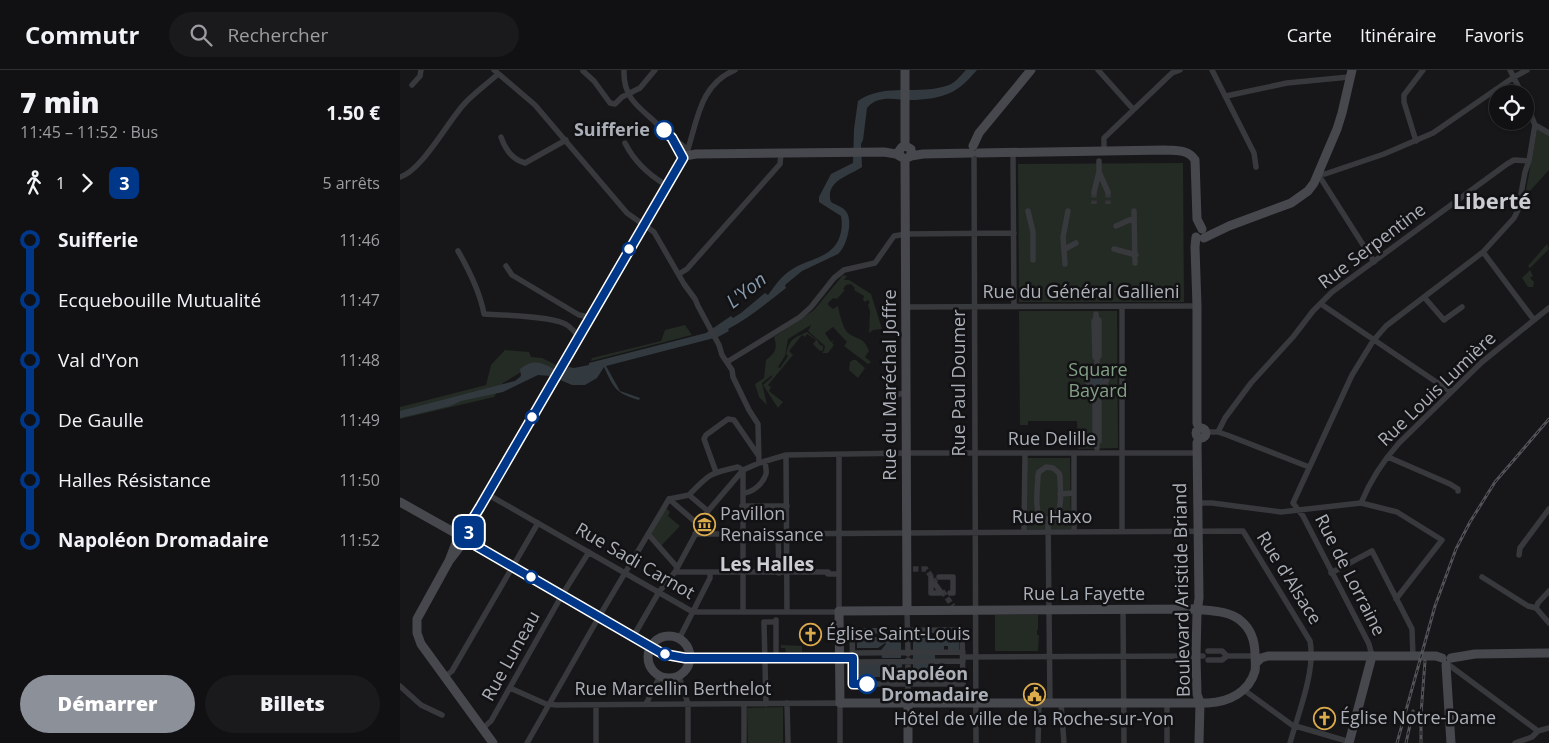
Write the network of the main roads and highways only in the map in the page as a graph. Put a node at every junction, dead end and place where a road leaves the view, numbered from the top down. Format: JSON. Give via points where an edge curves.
{"nodes":[{"id":1,"x":906,"y":70,"type":"edge"},
{"id":2,"x":1031,"y":70,"type":"edge"},
{"id":3,"x":1350,"y":73,"type":"edge"},
{"id":4,"x":975,"y":150,"type":"junction"},
{"id":5,"x":905,"y":152,"type":"junction"},
{"id":6,"x":1200,"y":234,"type":"junction"},
{"id":7,"x":400,"y":502,"type":"edge"},
{"id":8,"x":462,"y":538,"type":"junction"},
{"id":9,"x":1196,"y":607,"type":"junction"},
{"id":10,"x":908,"y":611,"type":"junction"},
{"id":11,"x":651,"y":647,"type":"junction"},
{"id":12,"x":1549,"y":653,"type":"edge"},
{"id":13,"x":1255,"y":656,"type":"junction"},
{"id":14,"x":1372,"y":656,"type":"junction"},
{"id":15,"x":690,"y":658,"type":"junction"},
{"id":16,"x":840,"y":658,"type":"junction"},
{"id":17,"x":1447,"y":661,"type":"junction"},
{"id":18,"x":908,"y":703,"type":"junction"},
{"id":19,"x":1200,"y":703,"type":"junction"},
{"id":20,"x":493,"y":743,"type":"edge"},
{"id":21,"x":908,"y":743,"type":"edge"},
{"id":22,"x":1199,"y":743,"type":"edge"},
{"id":23,"x":1350,"y":743,"type":"edge"},
{"id":24,"x":1451,"y":743,"type":"edge"}],
"edges":[{"from":1,"to":5,"type":"main road","name":"Rue du Maréchal Joffre"},
{"from":2,"to":4,"type":"main road","via":[[983,129]]},
{"from":3,"to":6,"type":"main road","via":[[1342,113],[1314,183],[1300,198],[1278,208]]},
{"from":4,"to":5,"type":"main road"},
{"from":4,"to":6,"type":"main road","name":"Boulevard Aristide Briand","via":[[993,154],[1182,151],[1195,160],[1194,220]]},
{"from":5,"to":8,"type":"main road","via":[[687,154]]},
{"from":5,"to":10,"type":"main road","name":"Rue du Maréchal Joffre"},
{"from":6,"to":9,"type":"main road","name":"Boulevard Aristide Briand","via":[[1195,247],[1197,423],[1201,433],[1197,454],[1202,503],[1197,531]]},
{"from":7,"to":8,"type":"main road"},
{"from":8,"to":11,"type":"main road"},
{"from":8,"to":20,"type":"main road","via":[[423,606],[416,625],[421,644]]},
{"from":9,"to":10,"type":"main road","name":"Rue La Fayette"},
{"from":9,"to":13,"type":"main road","name":"Rue La Fayette","via":[[1219,608],[1233,615],[1246,626],[1254,640]]},
{"from":9,"to":19,"type":"main road","name":"Boulevard Aristide Briand","via":[[1204,656],[1197,694]]},
{"from":10,"to":16,"type":"main road","name":"Rue La Fayette","via":[[840,611]]},
{"from":11,"to":15,"type":"main road","via":[[670,656]]},
{"from":11,"to":15,"type":"main road","via":[[665,637],[679,639],[687,646]]},
{"from":11,"to":15,"type":"main road","via":[[648,661],[660,676],[679,676],[687,668]]},
{"from":12,"to":17,"type":"main road","via":[[1475,654]]},
{"from":13,"to":14,"type":"main road"},
{"from":13,"to":19,"type":"main road","via":[[1252,680],[1244,690],[1216,703]]},
{"from":14,"to":17,"type":"main road","via":[[1436,656]]},
{"from":14,"to":23,"type":"main road"},
{"from":15,"to":16,"type":"main road"},
{"from":16,"to":18,"type":"main road","via":[[840,703]]},
{"from":17,"to":24,"type":"main road"},
{"from":18,"to":19,"type":"main road"},
{"from":18,"to":21,"type":"main road"},
{"from":19,"to":22,"type":"main road","name":"Boulevard Aristide Briand"}]}
